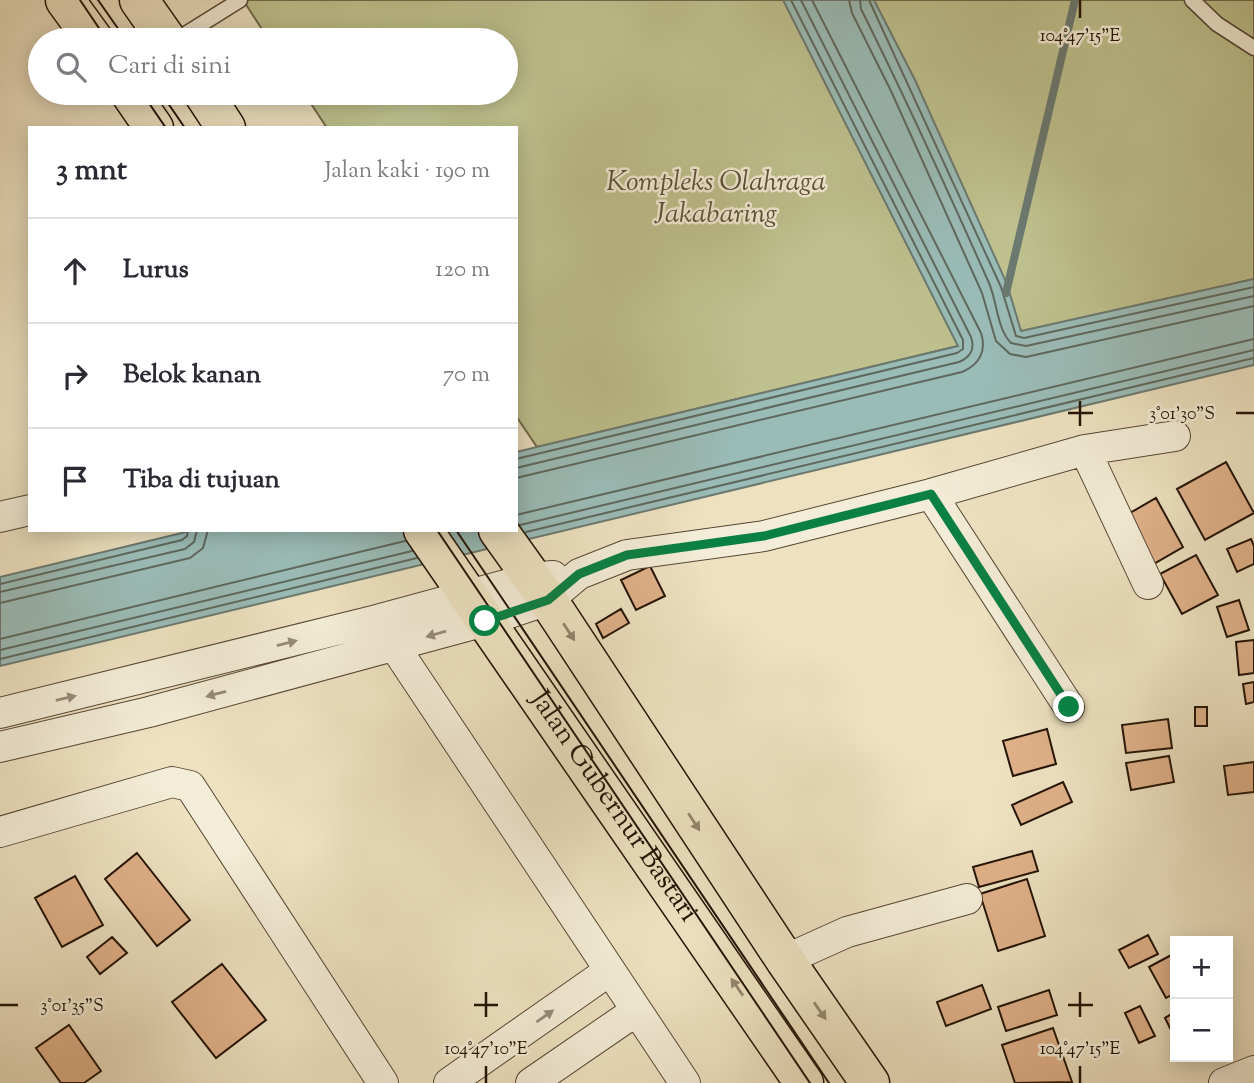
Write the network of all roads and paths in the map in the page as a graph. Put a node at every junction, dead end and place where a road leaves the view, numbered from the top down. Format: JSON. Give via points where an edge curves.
{"nodes":[{"id":1,"x":65,"y":0,"type":"edge"},
{"id":2,"x":139,"y":0,"type":"edge"},
{"id":3,"x":240,"y":0,"type":"edge"},
{"id":4,"x":1192,"y":0,"type":"edge"},
{"id":5,"x":85,"y":28,"type":"edge"},
{"id":6,"x":159,"y":28,"type":"edge"},
{"id":7,"x":195,"y":28,"type":"edge"},
{"id":8,"x":1254,"y":47,"type":"edge"},
{"id":9,"x":139,"y":105,"type":"edge"},
{"id":10,"x":211,"y":105,"type":"edge"},
{"id":11,"x":153,"y":126,"type":"edge"},
{"id":12,"x":225,"y":126,"type":"edge"},
{"id":13,"x":1175,"y":436,"type":"dead end"},
{"id":14,"x":1085,"y":450,"type":"junction"},
{"id":15,"x":931,"y":494,"type":"junction"},
{"id":16,"x":28,"y":510,"type":"edge"},
{"id":17,"x":0,"y":517,"type":"edge"},
{"id":18,"x":424,"y":532,"type":"edge"},
{"id":19,"x":523,"y":566,"type":"edge"},
{"id":20,"x":1148,"y":584,"type":"dead end"},
{"id":21,"x":471,"y":601,"type":"junction"},
{"id":22,"x":377,"y":620,"type":"junction"},
{"id":23,"x":394,"y":646,"type":"junction"},
{"id":24,"x":1069,"y":707,"type":"dead end"},
{"id":25,"x":0,"y":713,"type":"edge"},
{"id":26,"x":0,"y":747,"type":"edge"},
{"id":27,"x":0,"y":832,"type":"edge"},
{"id":28,"x":967,"y":900,"type":"dead end"},
{"id":29,"x":785,"y":960,"type":"junction"},
{"id":30,"x":609,"y":971,"type":"junction"},
{"id":31,"x":636,"y":1011,"type":"junction"},
{"id":32,"x":1254,"y":1071,"type":"edge"},
{"id":33,"x":383,"y":1083,"type":"edge"},
{"id":34,"x":449,"y":1083,"type":"edge"},
{"id":35,"x":531,"y":1083,"type":"edge"},
{"id":36,"x":685,"y":1083,"type":"edge"},
{"id":37,"x":804,"y":1083,"type":"edge"},
{"id":38,"x":870,"y":1083,"type":"edge"},
{"id":39,"x":1224,"y":1083,"type":"edge"}],
"edges":[{"from":1,"to":5,"type":"highway"},
{"from":2,"to":6,"type":"highway"},
{"from":3,"to":7,"type":"lane"},
{"from":4,"to":8,"type":"lane","via":[[1217,24]]},
{"from":9,"to":11,"type":"highway"},
{"from":10,"to":12,"type":"highway"},
{"from":13,"to":14,"type":"street"},
{"from":14,"to":15,"type":"street"},
{"from":14,"to":20,"type":"street"},
{"from":15,"to":19,"type":"street","via":[[764,536],[627,555],[579,574]]},
{"from":15,"to":24,"type":"street"},
{"from":16,"to":17,"type":"street"},
{"from":18,"to":21,"type":"highway","name":"Jalan Gubernur Bastari"},
{"from":19,"to":21,"type":"street"},
{"from":19,"to":29,"type":"highway","name":"Jalan Gubernur Bastari","one_way":true},
{"from":21,"to":22,"type":"street"},
{"from":21,"to":23,"type":"street","one_way":true},
{"from":37,"to":21,"type":"highway","name":"Jalan Gubernur Bastari","one_way":true},
{"from":22,"to":23,"type":"street"},
{"from":25,"to":22,"type":"street","one_way":true},
{"from":23,"to":26,"type":"street","one_way":true},
{"from":23,"to":30,"type":"street"},
{"from":27,"to":33,"type":"street","via":[[172,782],[190,786]]},
{"from":28,"to":29,"type":"street","via":[[847,932]]},
{"from":29,"to":38,"type":"highway","name":"Jalan Gubernur Bastari","one_way":true},
{"from":30,"to":31,"type":"street"},
{"from":34,"to":30,"type":"street","one_way":true},
{"from":31,"to":35,"type":"street"},
{"from":31,"to":36,"type":"street"},
{"from":32,"to":39,"type":"street"}]}
